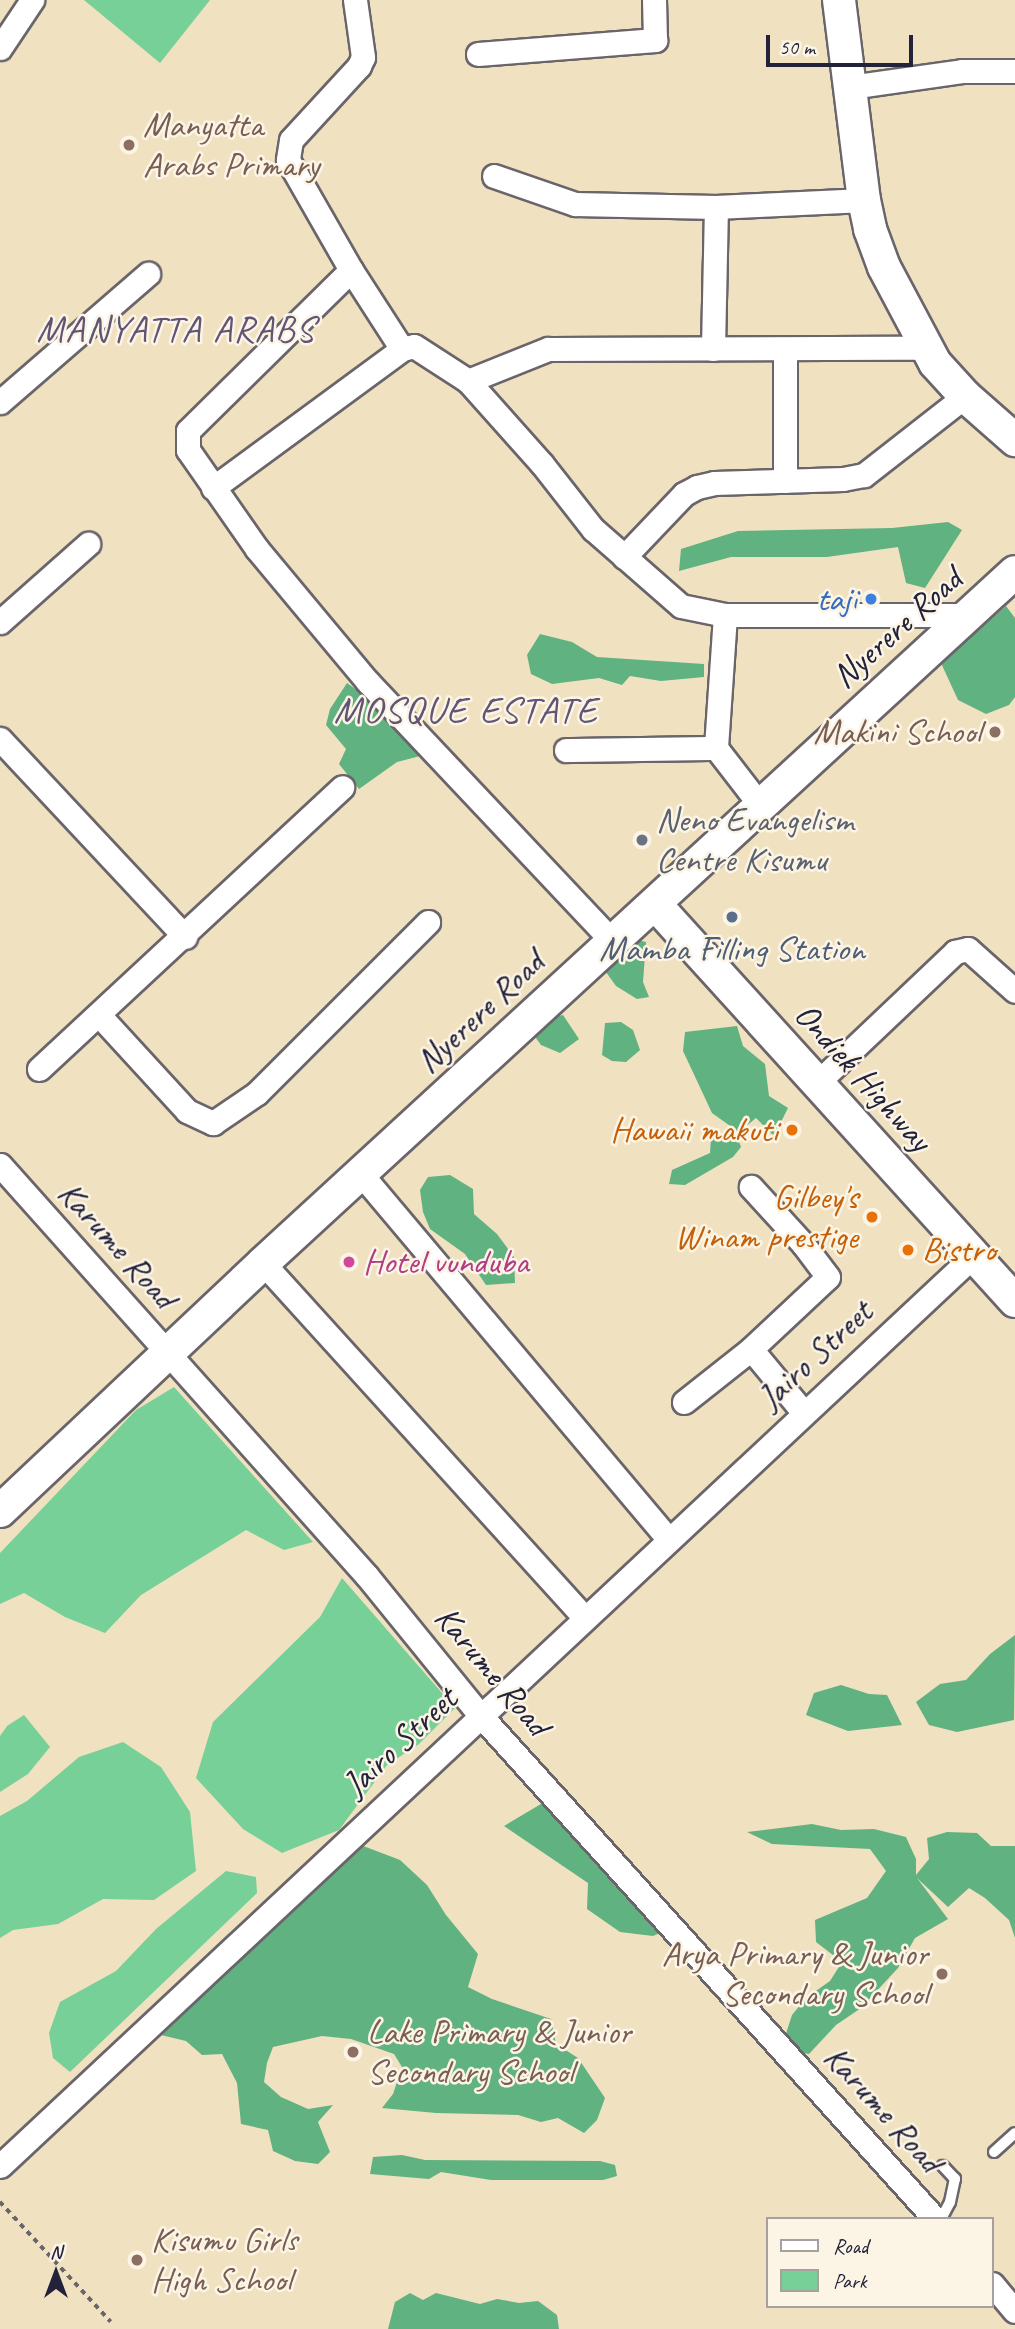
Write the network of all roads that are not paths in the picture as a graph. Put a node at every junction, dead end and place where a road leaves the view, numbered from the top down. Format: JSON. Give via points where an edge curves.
{"nodes":[{"id":1,"x":32,"y":0,"type":"edge"},
{"id":2,"x":355,"y":0,"type":"edge"},
{"id":3,"x":654,"y":0,"type":"edge"},
{"id":4,"x":839,"y":0,"type":"edge"},
{"id":5,"x":0,"y":48,"type":"edge"},
{"id":6,"x":478,"y":54,"type":"dead end"},
{"id":7,"x":1015,"y":71,"type":"edge"},
{"id":8,"x":850,"y":87,"type":"junction"},
{"id":9,"x":494,"y":176,"type":"dead end"},
{"id":10,"x":864,"y":200,"type":"junction"},
{"id":11,"x":716,"y":207,"type":"junction"},
{"id":12,"x":351,"y":270,"type":"junction"},
{"id":13,"x":148,"y":274,"type":"dead end"},
{"id":14,"x":925,"y":348,"type":"junction"},
{"id":15,"x":402,"y":349,"type":"junction"},
{"id":16,"x":713,"y":349,"type":"junction"},
{"id":17,"x":785,"y":349,"type":"junction"},
{"id":18,"x":468,"y":381,"type":"junction"},
{"id":19,"x":965,"y":396,"type":"junction"},
{"id":20,"x":0,"y":402,"type":"edge"},
{"id":21,"x":1015,"y":440,"type":"edge"},
{"id":22,"x":785,"y":481,"type":"junction"},
{"id":23,"x":214,"y":488,"type":"junction"},
{"id":24,"x":88,"y":544,"type":"dead end"},
{"id":25,"x":624,"y":558,"type":"junction"},
{"id":26,"x":1015,"y":572,"type":"edge"},
{"id":27,"x":725,"y":615,"type":"junction"},
{"id":28,"x":969,"y":615,"type":"junction"},
{"id":29,"x":0,"y":622,"type":"edge"},
{"id":30,"x":0,"y":739,"type":"edge"},
{"id":31,"x":716,"y":748,"type":"junction"},
{"id":32,"x":566,"y":750,"type":"dead end"},
{"id":33,"x":342,"y":787,"type":"dead end"},
{"id":34,"x":760,"y":805,"type":"junction"},
{"id":35,"x":655,"y":904,"type":"junction"},
{"id":36,"x":428,"y":922,"type":"dead end"},
{"id":37,"x":185,"y":937,"type":"junction"},
{"id":38,"x":613,"y":942,"type":"junction"},
{"id":39,"x":1015,"y":991,"type":"edge"},
{"id":40,"x":99,"y":1015,"type":"junction"},
{"id":41,"x":40,"y":1069,"type":"dead end"},
{"id":42,"x":817,"y":1084,"type":"junction"},
{"id":43,"x":0,"y":1165,"type":"edge"},
{"id":44,"x":361,"y":1174,"type":"junction"},
{"id":45,"x":751,"y":1187,"type":"dead end"},
{"id":46,"x":973,"y":1256,"type":"junction"},
{"id":47,"x":263,"y":1263,"type":"junction"},
{"id":48,"x":1015,"y":1301,"type":"edge"},
{"id":49,"x":751,"y":1349,"type":"junction"},
{"id":50,"x":167,"y":1354,"type":"junction"},
{"id":51,"x":684,"y":1402,"type":"dead end"},
{"id":52,"x":804,"y":1413,"type":"junction"},
{"id":53,"x":0,"y":1511,"type":"edge"},
{"id":54,"x":668,"y":1538,"type":"junction"},
{"id":55,"x":584,"y":1617,"type":"junction"},
{"id":56,"x":480,"y":1715,"type":"junction"},
{"id":57,"x":1015,"y":2133,"type":"edge"},
{"id":58,"x":994,"y":2152,"type":"dead end"},
{"id":59,"x":0,"y":2166,"type":"edge"},
{"id":60,"x":943,"y":2166,"type":"dead end"},
{"id":61,"x":933,"y":2217,"type":"edge"},
{"id":62,"x":942,"y":2217,"type":"edge"},
{"id":63,"x":994,"y":2286,"type":"edge"},
{"id":64,"x":1015,"y":2311,"type":"edge"}],
"edges":[{"from":1,"to":5,"type":"street"},
{"from":2,"to":12,"type":"street","via":[[363,57],[359,66],[291,140],[288,149],[288,160]]},
{"from":3,"to":6,"type":"street","via":[[655,40]]},
{"from":4,"to":8,"type":"main road"},
{"from":7,"to":8,"type":"street","via":[[962,71]]},
{"from":8,"to":10,"type":"main road"},
{"from":9,"to":11,"type":"street","via":[[575,204]]},
{"from":10,"to":11,"type":"street"},
{"from":10,"to":14,"type":"main road","via":[[884,267]]},
{"from":11,"to":16,"type":"street"},
{"from":12,"to":15,"type":"street"},
{"from":12,"to":23,"type":"street","via":[[188,430],[188,450]]},
{"from":13,"to":20,"type":"street"},
{"from":14,"to":17,"type":"street"},
{"from":14,"to":19,"type":"main road"},
{"from":15,"to":18,"type":"street","via":[[409,345],[420,348]]},
{"from":15,"to":23,"type":"street"},
{"from":16,"to":17,"type":"street"},
{"from":16,"to":18,"type":"street","via":[[548,349]]},
{"from":17,"to":22,"type":"street"},
{"from":18,"to":25,"type":"street","via":[[593,530]]},
{"from":19,"to":21,"type":"main road"},
{"from":19,"to":22,"type":"street","via":[[864,475]]},
{"from":22,"to":25,"type":"street","via":[[697,487],[684,494]]},
{"from":23,"to":38,"type":"street","via":[[257,549],[368,682]]},
{"from":24,"to":29,"type":"street"},
{"from":25,"to":27,"type":"street","via":[[681,606]]},
{"from":26,"to":28,"type":"main road","name":"Nyerere Road"},
{"from":27,"to":28,"type":"street"},
{"from":27,"to":31,"type":"street"},
{"from":28,"to":34,"type":"main road","name":"Nyerere Road"},
{"from":30,"to":37,"type":"street"},
{"from":31,"to":32,"type":"street"},
{"from":31,"to":34,"type":"street"},
{"from":33,"to":37,"type":"street"},
{"from":34,"to":35,"type":"main road","name":"Nyerere Road"},
{"from":35,"to":38,"type":"main road","name":"Nyerere Road"},
{"from":35,"to":42,"type":"main road","name":"Ondiek Highway"},
{"from":36,"to":40,"type":"street","via":[[257,1093],[214,1123],[187,1111]]},
{"from":37,"to":40,"type":"street"},
{"from":38,"to":44,"type":"main road","name":"Nyerere Road"},
{"from":39,"to":42,"type":"street","via":[[968,949],[955,952]]},
{"from":40,"to":41,"type":"street"},
{"from":42,"to":46,"type":"main road","name":"Ondiek Highway"},
{"from":43,"to":50,"type":"street","name":"Karume Road"},
{"from":44,"to":47,"type":"main road","name":"Nyerere Road"},
{"from":44,"to":54,"type":"street"},
{"from":45,"to":49,"type":"street","via":[[828,1277]]},
{"from":46,"to":48,"type":"main road","name":"Ondiek Highway"},
{"from":46,"to":52,"type":"street","name":"Jairo Street"},
{"from":47,"to":50,"type":"main road","name":"Nyerere Road"},
{"from":47,"to":55,"type":"street"},
{"from":49,"to":51,"type":"street"},
{"from":49,"to":52,"type":"street"},
{"from":50,"to":53,"type":"main road","name":"Nyerere Road"},
{"from":50,"to":56,"type":"street","name":"Karume Road","via":[[366,1576]]},
{"from":52,"to":54,"type":"street","name":"Jairo Street"},
{"from":54,"to":55,"type":"street","name":"Jairo Street"},
{"from":55,"to":56,"type":"street","name":"Jairo Street"},
{"from":56,"to":59,"type":"street","name":"Jairo Street"},
{"from":56,"to":61,"type":"street","name":"Karume Road"},
{"from":57,"to":58,"type":"lane"},
{"from":60,"to":62,"type":"lane","via":[[955,2179]]},
{"from":63,"to":64,"type":"street"}]}
